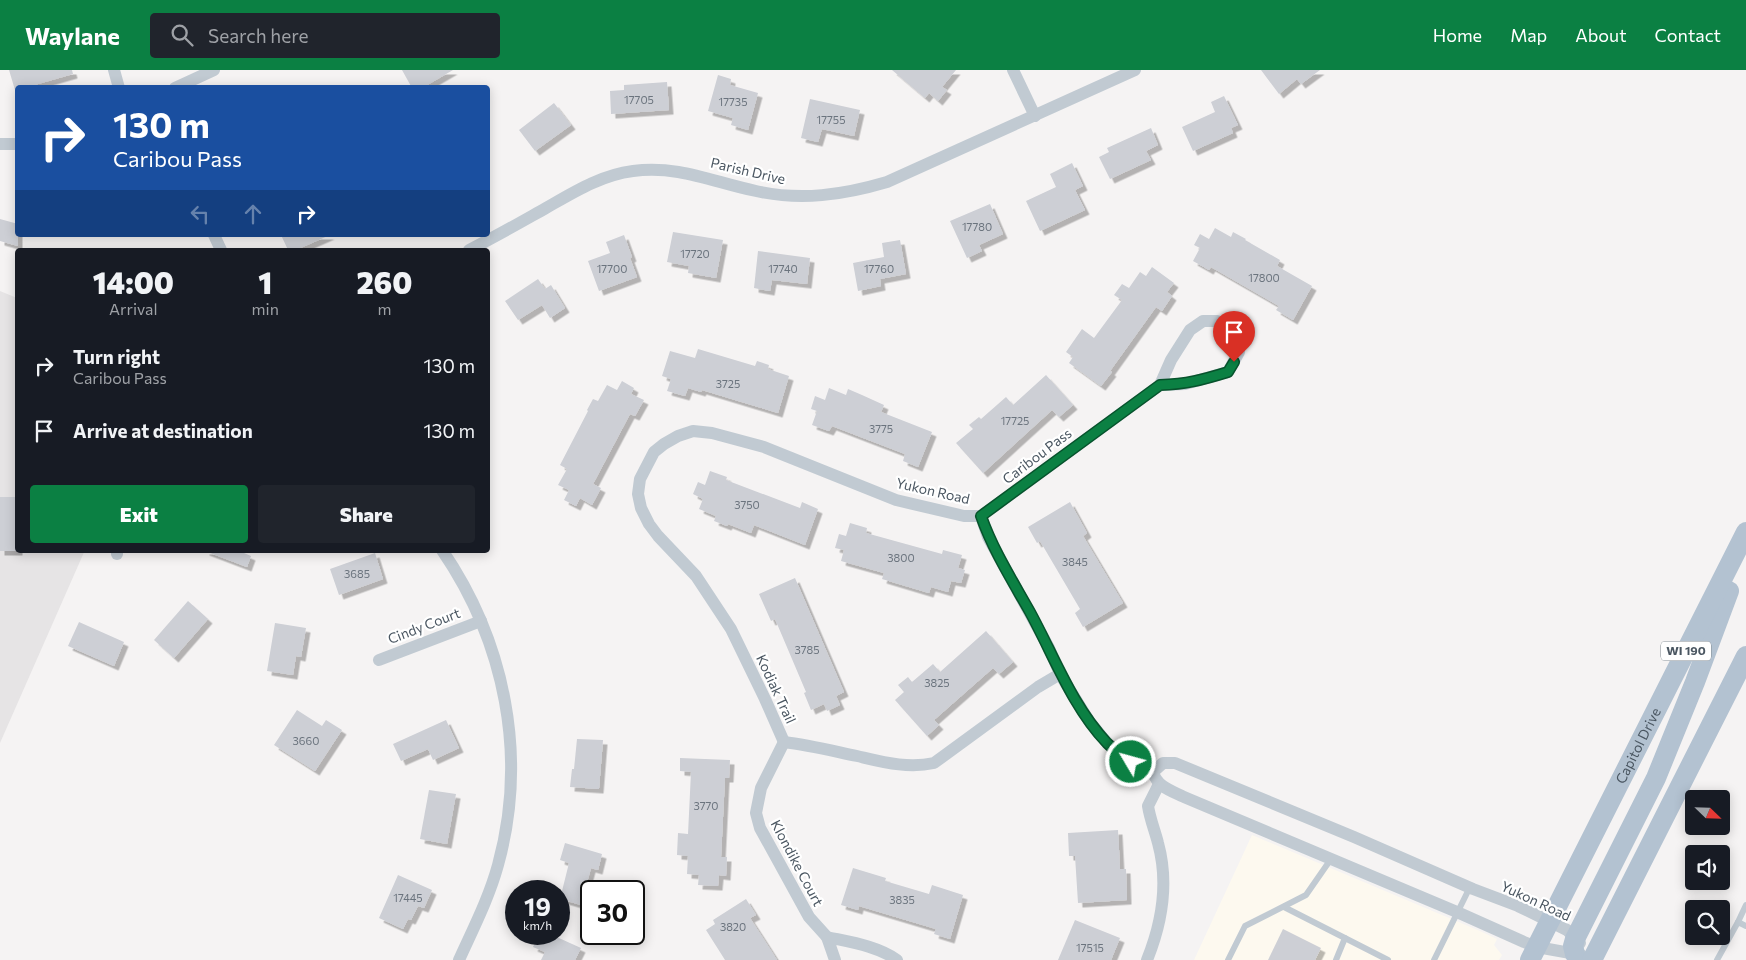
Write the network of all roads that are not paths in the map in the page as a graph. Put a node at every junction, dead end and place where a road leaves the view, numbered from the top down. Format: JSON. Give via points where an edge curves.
{"nodes":[{"id":1,"x":114,"y":70,"type":"edge"},
{"id":2,"x":214,"y":70,"type":"edge"},
{"id":3,"x":1013,"y":70,"type":"edge"},
{"id":4,"x":1136,"y":70,"type":"edge"},
{"id":5,"x":118,"y":85,"type":"edge"},
{"id":6,"x":182,"y":85,"type":"edge"},
{"id":7,"x":1035,"y":116,"type":"junction"},
{"id":8,"x":0,"y":144,"type":"edge"},
{"id":9,"x":15,"y":144,"type":"edge"},
{"id":10,"x":473,"y":248,"type":"edge"},
{"id":11,"x":1160,"y":385,"type":"junction"},
{"id":12,"x":646,"y":465,"type":"joint"},
{"id":13,"x":981,"y":516,"type":"junction"},
{"id":14,"x":1746,"y":532,"type":"edge"},
{"id":15,"x":1746,"y":544,"type":"edge"},
{"id":16,"x":444,"y":553,"type":"edge"},
{"id":17,"x":481,"y":621,"type":"junction"},
{"id":18,"x":1746,"y":656,"type":"edge"},
{"id":19,"x":379,"y":660,"type":"dead end"},
{"id":20,"x":1060,"y":674,"type":"junction"},
{"id":21,"x":784,"y":742,"type":"junction"},
{"id":22,"x":1156,"y":778,"type":"junction"},
{"id":23,"x":1331,"y":859,"type":"junction"},
{"id":24,"x":1470,"y":888,"type":"junction"},
{"id":25,"x":1284,"y":906,"type":"junction"},
{"id":26,"x":1746,"y":906,"type":"edge"},
{"id":27,"x":1458,"y":912,"type":"junction"},
{"id":28,"x":1738,"y":922,"type":"junction"},
{"id":29,"x":1746,"y":926,"type":"edge"},
{"id":30,"x":827,"y":937,"type":"junction"},
{"id":31,"x":1344,"y":938,"type":"junction"},
{"id":32,"x":1576,"y":948,"type":"edge"},
{"id":33,"x":1534,"y":954,"type":"edge"},
{"id":34,"x":459,"y":960,"type":"edge"},
{"id":35,"x":835,"y":960,"type":"edge"},
{"id":36,"x":897,"y":960,"type":"edge"},
{"id":37,"x":1147,"y":960,"type":"edge"},
{"id":38,"x":1228,"y":960,"type":"edge"},
{"id":39,"x":1336,"y":960,"type":"edge"},
{"id":40,"x":1388,"y":960,"type":"edge"},
{"id":41,"x":1434,"y":960,"type":"edge"},
{"id":42,"x":1717,"y":960,"type":"edge"}],
"edges":[{"from":1,"to":5,"type":"street"},
{"from":2,"to":6,"type":"street"},
{"from":3,"to":7,"type":"street"},
{"from":4,"to":7,"type":"street","name":"Parish Drive"},
{"from":7,"to":10,"type":"street","name":"Parish Drive","via":[[887,182],[837,195],[797,197],[768,194],[676,170],[640,170],[609,176],[582,187]]},
{"from":8,"to":9,"type":"street"},
{"from":11,"to":11,"type":"street","via":[[1185,384],[1228,372],[1239,352],[1236,332],[1217,321],[1203,321],[1190,330]]},
{"from":11,"to":13,"type":"street","name":"Caribou Pass"},
{"from":12,"to":13,"type":"street","name":"Yukon Road","via":[[654,452],[678,436],[693,431],[712,433],[773,450],[896,500],[964,516]]},
{"from":12,"to":21,"type":"street","name":"Kodiak Trail","via":[[638,494],[641,508],[658,536],[696,576],[731,629]]},
{"from":13,"to":20,"type":"street","name":"Yukon Road","via":[[988,537]]},
{"from":14,"to":32,"type":"main road","name":"Capitol Drive","number":"WI 190"},
{"from":15,"to":32,"type":"main road","via":[[1656,778]]},
{"from":16,"to":17,"type":"street","via":[[467,590]]},
{"from":17,"to":19,"type":"street","name":"Cindy Court"},
{"from":17,"to":34,"type":"street","via":[[504,694],[510,741],[510,790],[498,865]]},
{"from":18,"to":32,"type":"main road","name":"Capitol Drive","number":"WI 190"},
{"from":20,"to":21,"type":"street","name":"Kodiak Trail","via":[[1038,686],[934,763],[901,766]]},
{"from":20,"to":22,"type":"street","name":"Yukon Road","via":[[1108,744]]},
{"from":21,"to":30,"type":"street","name":"Klondike Court","via":[[761,788],[756,813],[760,828],[809,917]]},
{"from":22,"to":23,"type":"street","name":"Yukon Road","via":[[1184,797]]},
{"from":22,"to":24,"type":"street","name":"Yukon Road","via":[[1163,763],[1174,763]]},
{"from":22,"to":37,"type":"street","via":[[1148,806],[1163,866],[1164,892],[1161,917]]},
{"from":23,"to":25,"type":"lane","via":[[1306,895]]},
{"from":23,"to":27,"type":"street","name":"Yukon Road"},
{"from":24,"to":27,"type":"lane"},
{"from":24,"to":32,"type":"street","name":"Yukon Road","via":[[1518,906]]},
{"from":25,"to":31,"type":"lane"},
{"from":25,"to":38,"type":"lane","via":[[1245,926]]},
{"from":26,"to":28,"type":"lane"},
{"from":27,"to":33,"type":"street","name":"Yukon Road"},
{"from":27,"to":41,"type":"lane"},
{"from":28,"to":29,"type":"lane"},
{"from":28,"to":42,"type":"lane"},
{"from":30,"to":35,"type":"street","name":"Klondike Court"},
{"from":30,"to":36,"type":"street","via":[[886,953]]},
{"from":31,"to":39,"type":"lane"},
{"from":31,"to":40,"type":"lane"},
{"from":32,"to":33,"type":"main road","name":"Capitol Drive","number":"WI 190"},
{"from":32,"to":33,"type":"street","name":"Yukon Road"}]}
